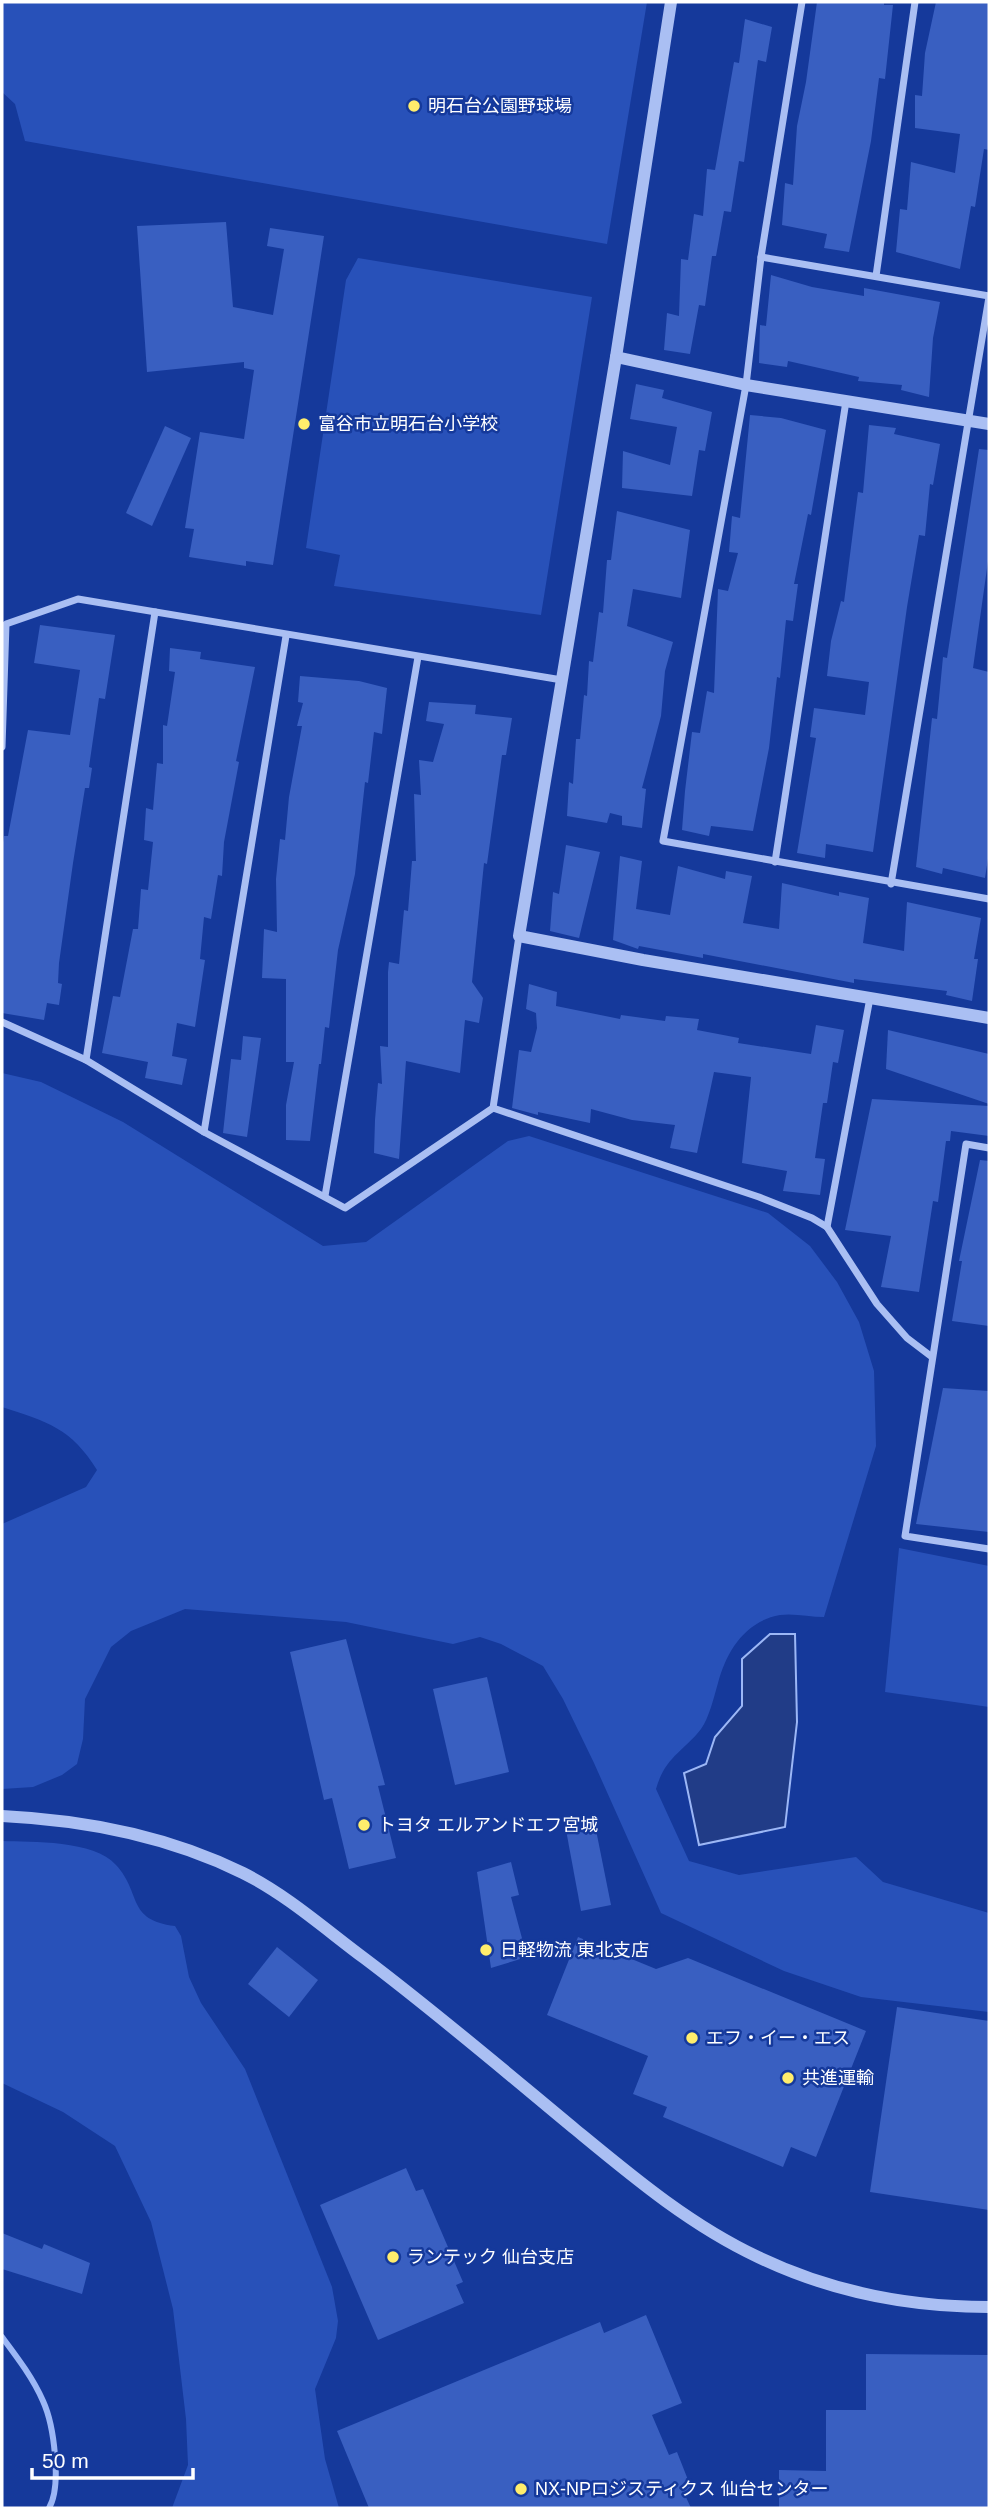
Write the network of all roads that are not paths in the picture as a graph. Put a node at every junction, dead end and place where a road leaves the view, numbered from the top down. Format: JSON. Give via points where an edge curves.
{"nodes":[{"id":1,"x":671,"y":2,"type":"edge"},
{"id":2,"x":802,"y":2,"type":"edge"},
{"id":3,"x":915,"y":2,"type":"edge"},
{"id":4,"x":761,"y":257,"type":"junction"},
{"id":5,"x":876,"y":276,"type":"junction"},
{"id":6,"x":989,"y":296,"type":"edge"},
{"id":7,"x":616,"y":357,"type":"junction"},
{"id":8,"x":746,"y":384,"type":"junction"},
{"id":9,"x":846,"y":401,"type":"junction"},
{"id":10,"x":969,"y":421,"type":"junction"},
{"id":11,"x":989,"y":424,"type":"edge"},
{"id":12,"x":155,"y":612,"type":"junction"},
{"id":13,"x":286,"y":636,"type":"junction"},
{"id":14,"x":418,"y":657,"type":"junction"},
{"id":15,"x":562,"y":680,"type":"junction"},
{"id":16,"x":2,"y":747,"type":"edge"},
{"id":17,"x":775,"y":862,"type":"junction"},
{"id":18,"x":891,"y":884,"type":"junction"},
{"id":19,"x":989,"y":899,"type":"edge"},
{"id":20,"x":519,"y":936,"type":"junction"},
{"id":21,"x":870,"y":998,"type":"junction"},
{"id":22,"x":989,"y":1018,"type":"edge"},
{"id":23,"x":2,"y":1022,"type":"edge"},
{"id":24,"x":86,"y":1060,"type":"junction"},
{"id":25,"x":493,"y":1108,"type":"junction"},
{"id":26,"x":204,"y":1132,"type":"junction"},
{"id":27,"x":989,"y":1148,"type":"edge"},
{"id":28,"x":325,"y":1196,"type":"junction"},
{"id":29,"x":827,"y":1227,"type":"junction"},
{"id":30,"x":932,"y":1357,"type":"junction"},
{"id":31,"x":989,"y":1549,"type":"edge"},
{"id":32,"x":2,"y":1816,"type":"edge"},
{"id":33,"x":989,"y":2307,"type":"edge"}],
"edges":[{"from":1,"to":7,"type":"street"},
{"from":2,"to":4,"type":"street"},
{"from":3,"to":5,"type":"street"},
{"from":4,"to":5,"type":"street"},
{"from":4,"to":8,"type":"street"},
{"from":5,"to":6,"type":"street"},
{"from":6,"to":10,"type":"street"},
{"from":7,"to":8,"type":"street"},
{"from":7,"to":15,"type":"street"},
{"from":8,"to":9,"type":"street"},
{"from":8,"to":17,"type":"street","via":[[663,841]]},
{"from":9,"to":10,"type":"street"},
{"from":9,"to":17,"type":"street"},
{"from":10,"to":11,"type":"street"},
{"from":10,"to":18,"type":"street"},
{"from":12,"to":13,"type":"street"},
{"from":12,"to":16,"type":"street","via":[[78,599],[6,624]]},
{"from":12,"to":24,"type":"street"},
{"from":13,"to":14,"type":"street"},
{"from":13,"to":26,"type":"street"},
{"from":14,"to":15,"type":"street"},
{"from":14,"to":28,"type":"street"},
{"from":15,"to":20,"type":"street"},
{"from":17,"to":18,"type":"street"},
{"from":18,"to":19,"type":"street"},
{"from":20,"to":21,"type":"street"},
{"from":20,"to":25,"type":"street"},
{"from":21,"to":22,"type":"street"},
{"from":21,"to":29,"type":"street"},
{"from":23,"to":24,"type":"street"},
{"from":24,"to":26,"type":"street"},
{"from":25,"to":28,"type":"street","via":[[345,1209]]},
{"from":25,"to":29,"type":"street","via":[[759,1197]]},
{"from":26,"to":28,"type":"street"},
{"from":27,"to":30,"type":"street","via":[[966,1144]]},
{"from":29,"to":30,"type":"street","via":[[877,1304],[907,1338]]},
{"from":30,"to":31,"type":"street","via":[[905,1536]]},
{"from":32,"to":33,"type":"street","via":[[129,1831],[210,1858],[284,1897],[396,1982],[642,2184],[695,2222],[758,2257],[821,2282],[880,2298],[920,2305]]}]}
